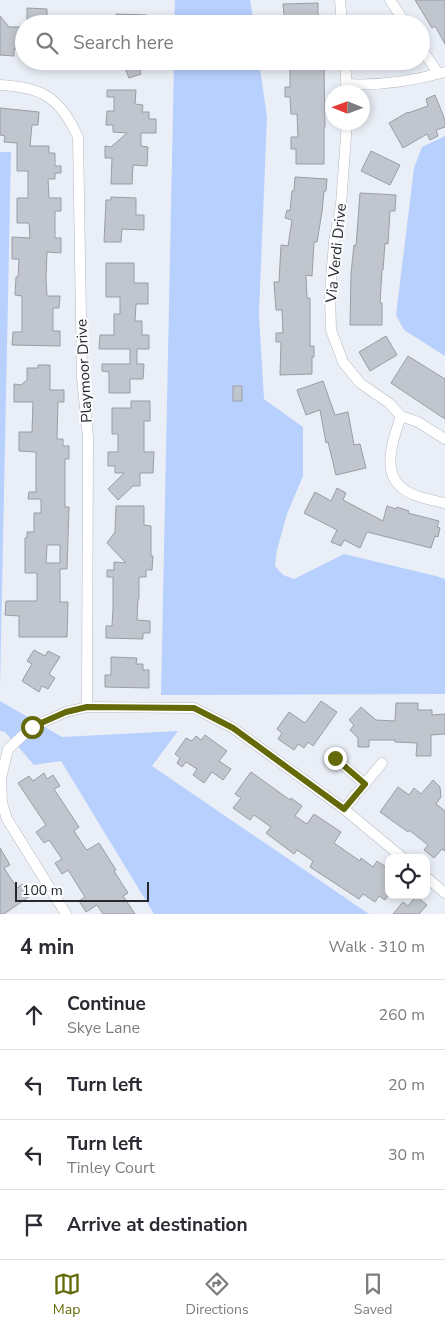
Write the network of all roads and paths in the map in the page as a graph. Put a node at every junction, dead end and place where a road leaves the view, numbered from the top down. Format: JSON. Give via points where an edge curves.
{"nodes":[{"id":1,"x":340,"y":0,"type":"edge"},
{"id":2,"x":390,"y":0,"type":"edge"},
{"id":3,"x":341,"y":15,"type":"edge"},
{"id":4,"x":400,"y":15,"type":"edge"},
{"id":5,"x":430,"y":59,"type":"edge"},
{"id":6,"x":346,"y":70,"type":"edge"},
{"id":7,"x":441,"y":72,"type":"edge"},
{"id":8,"x":0,"y":85,"type":"edge"},
{"id":9,"x":347,"y":85,"type":"edge"},
{"id":10,"x":365,"y":85,"type":"edge"},
{"id":11,"x":346,"y":130,"type":"edge"},
{"id":12,"x":401,"y":416,"type":"junction"},
{"id":13,"x":445,"y":440,"type":"edge"},
{"id":14,"x":445,"y":504,"type":"edge"},
{"id":15,"x":87,"y":707,"type":"junction"},
{"id":16,"x":335,"y":758,"type":"dead end"},
{"id":17,"x":382,"y":763,"type":"dead end"},
{"id":18,"x":365,"y":784,"type":"junction"},
{"id":19,"x":344,"y":809,"type":"junction"},
{"id":20,"x":398,"y":854,"type":"edge"},
{"id":21,"x":430,"y":880,"type":"edge"},
{"id":22,"x":445,"y":893,"type":"edge"},
{"id":23,"x":66,"y":914,"type":"edge"}],
"edges":[{"from":1,"to":3,"type":"street"},
{"from":2,"to":4,"type":"street"},
{"from":5,"to":7,"type":"street"},
{"from":6,"to":9,"type":"street"},
{"from":7,"to":10,"type":"street","via":[[401,82]]},
{"from":8,"to":15,"type":"street","name":"Playmoor Drive","via":[[15,86],[52,98],[68,116],[78,137],[82,378],[88,437]]},
{"from":11,"to":12,"type":"street","name":"Via Verdi Drive","via":[[341,205],[330,293],[331,330],[343,362],[360,383],[389,403]]},
{"from":12,"to":13,"type":"street","name":"Via Verdi Drive","via":[[418,422]]},
{"from":12,"to":14,"type":"street","via":[[391,455],[391,472],[400,487]]},
{"from":15,"to":19,"type":"street","via":[[194,708],[233,728]]},
{"from":15,"to":23,"type":"street","via":[[32,727],[8,749],[1,778],[2,803],[7,819]]},
{"from":16,"to":18,"type":"street"},
{"from":17,"to":18,"type":"street"},
{"from":18,"to":19,"type":"street"},
{"from":19,"to":20,"type":"street"},
{"from":21,"to":22,"type":"street"}]}
